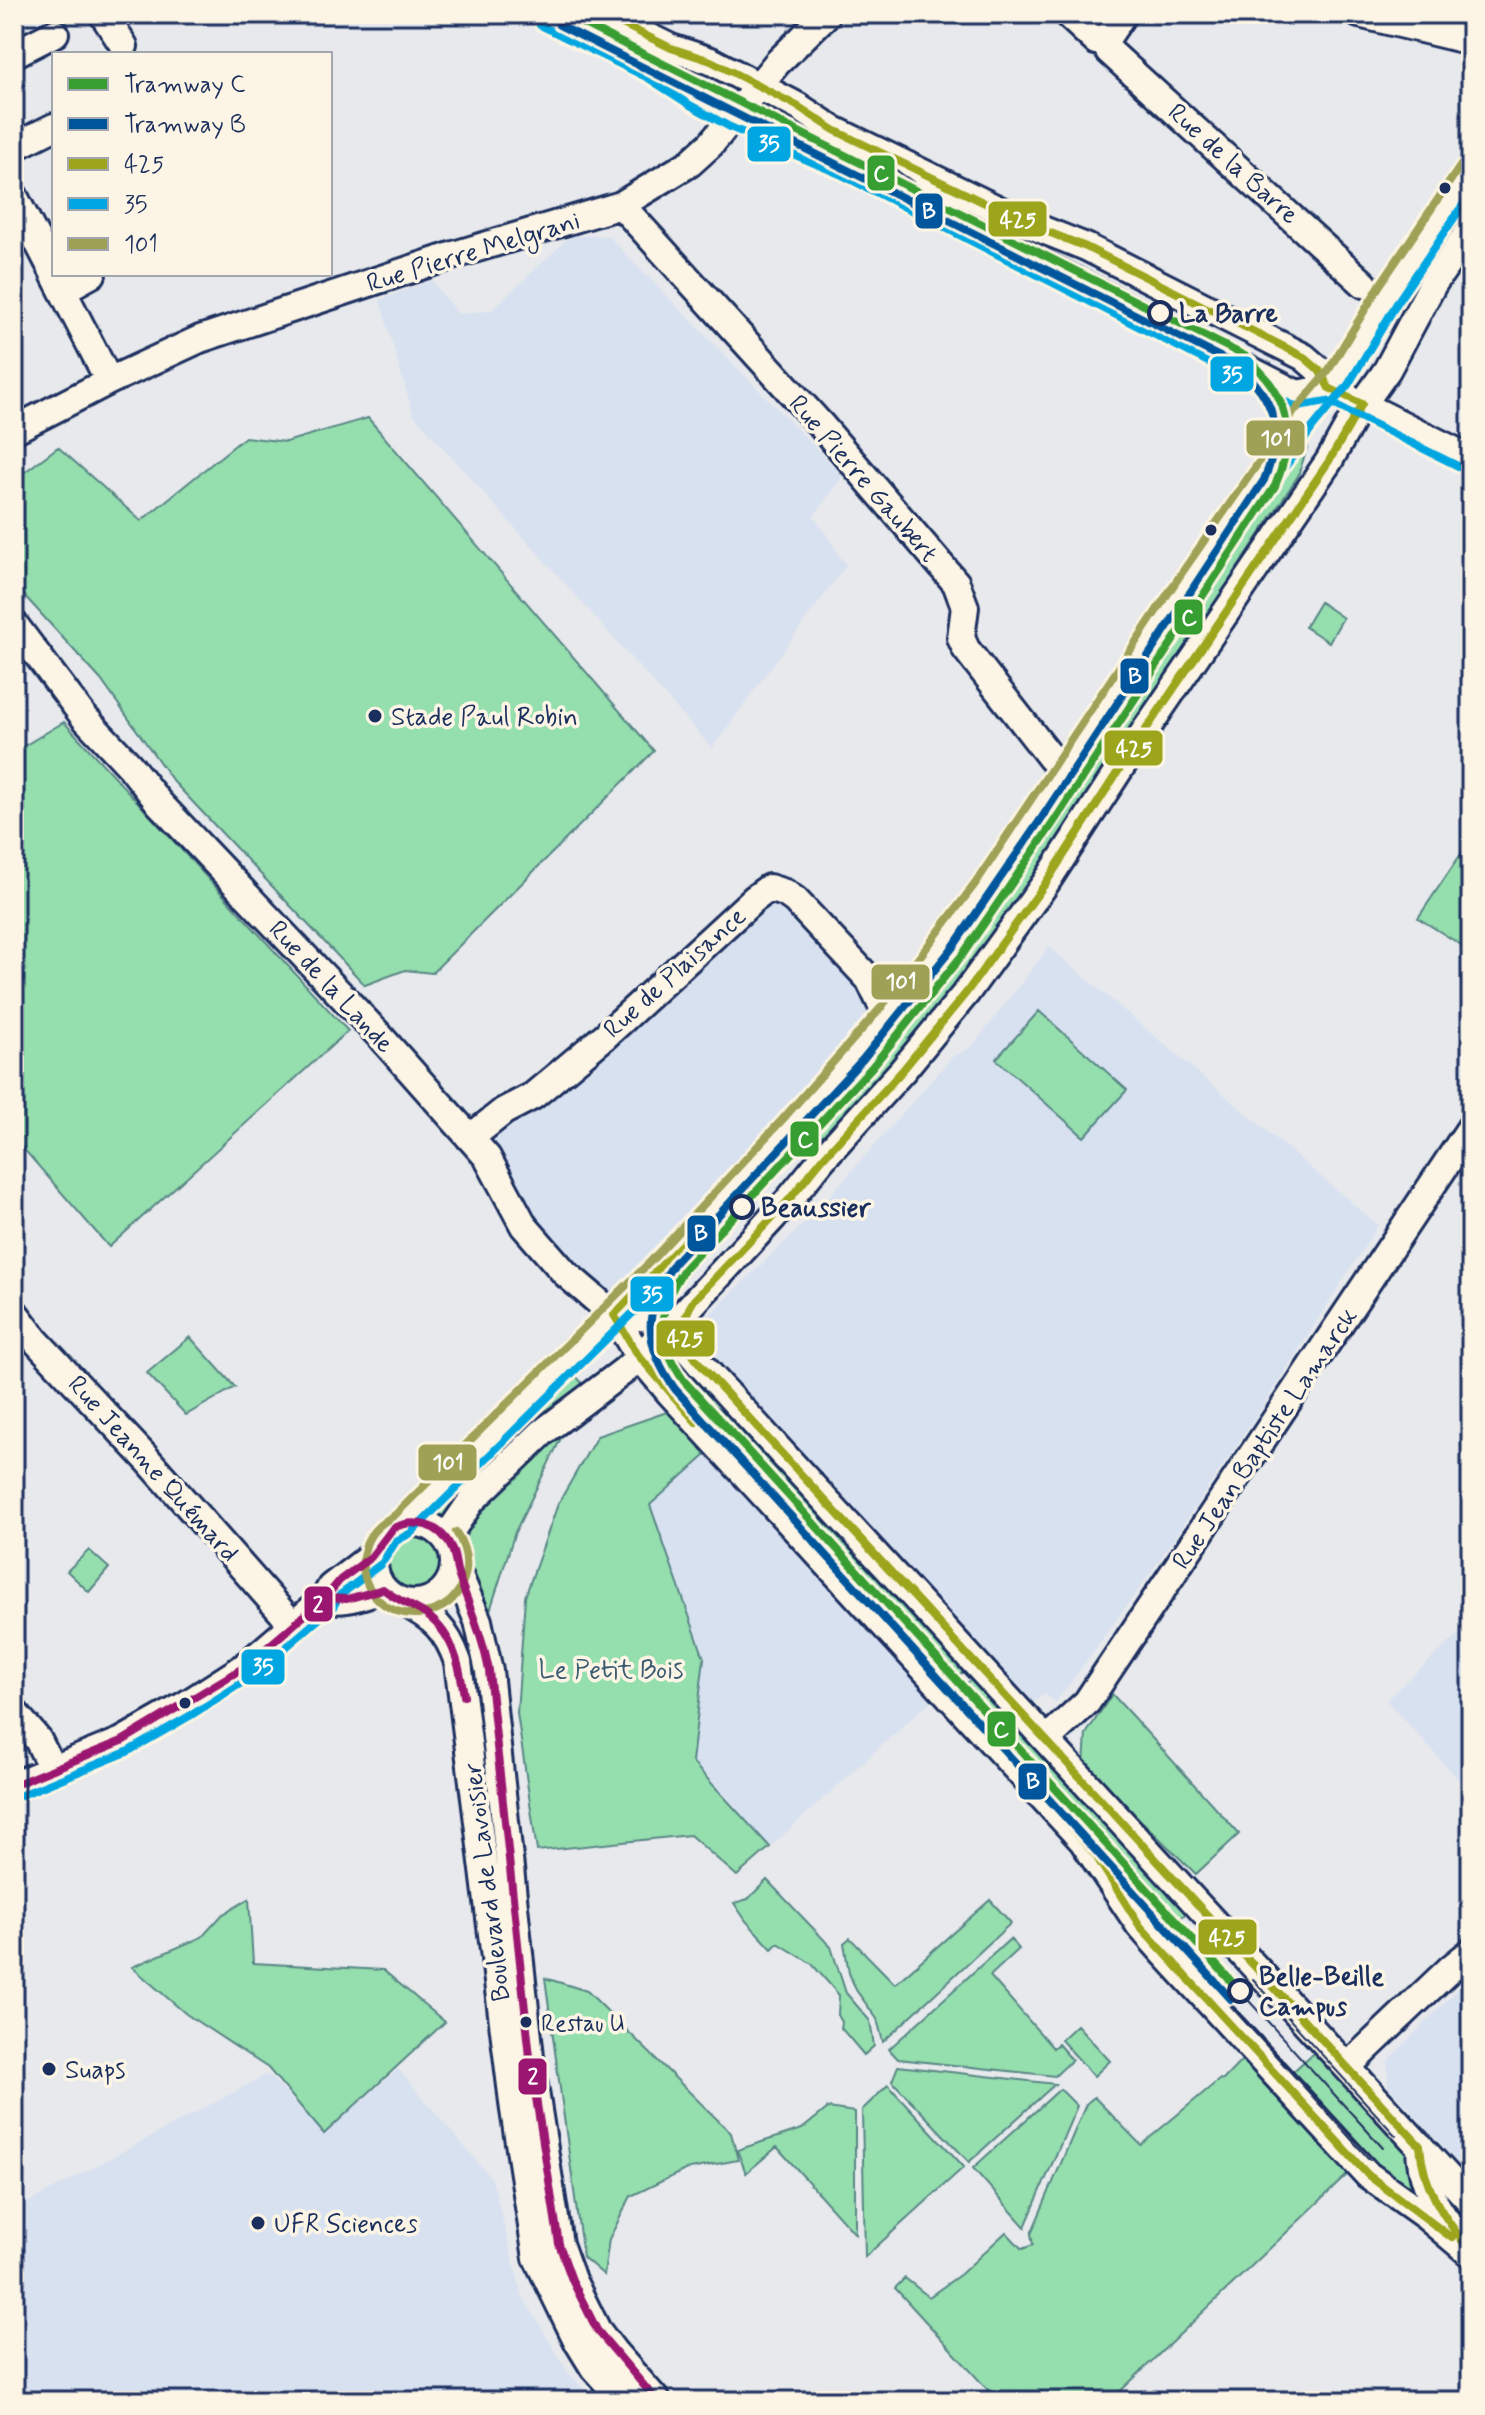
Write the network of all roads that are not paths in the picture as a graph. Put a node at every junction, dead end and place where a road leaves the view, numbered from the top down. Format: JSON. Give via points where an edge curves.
{"nodes":[{"id":1,"x":103,"y":14,"type":"edge"},
{"id":2,"x":545,"y":14,"type":"edge"},
{"id":3,"x":602,"y":14,"type":"edge"},
{"id":4,"x":827,"y":14,"type":"edge"},
{"id":5,"x":1067,"y":14,"type":"edge"},
{"id":6,"x":1123,"y":14,"type":"edge"},
{"id":7,"x":1359,"y":14,"type":"edge"},
{"id":8,"x":55,"y":33,"type":"dead end"},
{"id":9,"x":1471,"y":41,"type":"edge"},
{"id":10,"x":1104,"y":42,"type":"junction"},
{"id":11,"x":124,"y":46,"type":"dead end"},
{"id":12,"x":14,"y":54,"type":"edge"},
{"id":13,"x":759,"y":86,"type":"junction"},
{"id":14,"x":736,"y":116,"type":"junction"},
{"id":15,"x":52,"y":128,"type":"edge"},
{"id":16,"x":14,"y":147,"type":"edge"},
{"id":17,"x":1471,"y":172,"type":"edge"},
{"id":18,"x":14,"y":196,"type":"edge"},
{"id":19,"x":621,"y":205,"type":"junction"},
{"id":20,"x":1471,"y":229,"type":"edge"},
{"id":21,"x":52,"y":269,"type":"edge"},
{"id":22,"x":78,"y":276,"type":"edge"},
{"id":23,"x":57,"y":279,"type":"edge"},
{"id":24,"x":1364,"y":284,"type":"dead end"},
{"id":25,"x":109,"y":381,"type":"junction"},
{"id":26,"x":1329,"y":388,"type":"junction"},
{"id":27,"x":1362,"y":404,"type":"junction"},
{"id":28,"x":14,"y":430,"type":"edge"},
{"id":29,"x":1471,"y":459,"type":"edge"},
{"id":30,"x":14,"y":624,"type":"edge"},
{"id":31,"x":1066,"y":769,"type":"junction"},
{"id":32,"x":869,"y":979,"type":"junction"},
{"id":33,"x":912,"y":988,"type":"junction"},
{"id":34,"x":888,"y":1018,"type":"junction"},
{"id":35,"x":1471,"y":1127,"type":"edge"},
{"id":36,"x":470,"y":1138,"type":"junction"},
{"id":37,"x":14,"y":1312,"type":"edge"},
{"id":38,"x":614,"y":1315,"type":"junction"},
{"id":39,"x":680,"y":1327,"type":"junction"},
{"id":40,"x":638,"y":1355,"type":"junction"},
{"id":41,"x":403,"y":1524,"type":"junction"},
{"id":42,"x":446,"y":1538,"type":"junction"},
{"id":43,"x":374,"y":1554,"type":"junction"},
{"id":44,"x":455,"y":1566,"type":"junction"},
{"id":45,"x":393,"y":1595,"type":"junction"},
{"id":46,"x":325,"y":1598,"type":"junction"},
{"id":47,"x":294,"y":1626,"type":"junction"},
{"id":48,"x":14,"y":1712,"type":"edge"},
{"id":49,"x":1046,"y":1740,"type":"junction"},
{"id":50,"x":53,"y":1770,"type":"junction"},
{"id":51,"x":14,"y":1785,"type":"edge"},
{"id":52,"x":1471,"y":1952,"type":"edge"},
{"id":53,"x":1348,"y":2066,"type":"junction"},
{"id":54,"x":1420,"y":2146,"type":"junction"},
{"id":55,"x":1471,"y":2202,"type":"edge"},
{"id":56,"x":1471,"y":2253,"type":"edge"},
{"id":57,"x":624,"y":2401,"type":"edge"},
{"id":58,"x":657,"y":2401,"type":"edge"}],
"edges":[{"from":1,"to":11,"type":"street"},
{"from":2,"to":14,"type":"street"},
{"from":3,"to":13,"type":"street"},
{"from":4,"to":13,"type":"street","name":"Rue Pierre Melgrani"},
{"from":5,"to":10,"type":"street","name":"Rue de la Barre","via":[[1096,41]]},
{"from":6,"to":10,"type":"street"},
{"from":7,"to":9,"type":"street"},
{"from":8,"to":12,"type":"street"},
{"from":10,"to":24,"type":"street","name":"Rue de la Barre"},
{"from":13,"to":14,"type":"street","name":"Rue Pierre Melgrani"},
{"from":13,"to":26,"type":"street","via":[[834,130],[1086,247],[1304,357]]},
{"from":14,"to":19,"type":"street","name":"Rue Pierre Melgrani","via":[[690,163]]},
{"from":14,"to":26,"type":"street","via":[[845,163],[1297,394]]},
{"from":15,"to":16,"type":"street"},
{"from":17,"to":26,"type":"street"},
{"from":18,"to":21,"type":"street"},
{"from":19,"to":25,"type":"street","name":"Rue Pierre Melgrani","via":[[228,329]]},
{"from":19,"to":31,"type":"street","name":"Rue Pierre Gaubert","via":[[956,583],[965,607],[962,643],[1051,758]]},
{"from":20,"to":27,"type":"street"},
{"from":22,"to":23,"type":"street"},
{"from":23,"to":25,"type":"street"},
{"from":25,"to":28,"type":"street","name":"Rue Pierre Melgrani"},
{"from":26,"to":27,"type":"street"},
{"from":26,"to":31,"type":"street"},
{"from":27,"to":29,"type":"street"},
{"from":27,"to":39,"type":"street","via":[[1045,884],[966,993]]},
{"from":30,"to":36,"type":"street","name":"Rue de la Lande","via":[[84,717],[159,803]]},
{"from":31,"to":33,"type":"street"},
{"from":32,"to":33,"type":"street"},
{"from":32,"to":34,"type":"street","name":"Rue de Plaisance"},
{"from":32,"to":36,"type":"street","name":"Rue de Plaisance","via":[[795,900],[769,888],[605,1036],[533,1096]]},
{"from":33,"to":34,"type":"street"},
{"from":34,"to":38,"type":"street"},
{"from":35,"to":49,"type":"street","name":"Rue Jean Baptiste Lamarck","via":[[1087,1702]]},
{"from":36,"to":38,"type":"street","name":"Rue de la Lande","via":[[487,1157],[524,1226],[565,1273]]},
{"from":37,"to":47,"type":"street","name":"Rue Jeanne Quémard"},
{"from":38,"to":39,"type":"street"},
{"from":38,"to":40,"type":"street","name":"Rue de la Lande"},
{"from":38,"to":41,"type":"street"},
{"from":39,"to":40,"type":"street"},
{"from":39,"to":49,"type":"street"},
{"from":40,"to":42,"type":"street","via":[[533,1441],[472,1500]]},
{"from":40,"to":56,"type":"street","name":"Rue de la Lande","via":[[1083,1841],[1140,1926],[1368,2175]]},
{"from":41,"to":42,"type":"street","via":[[427,1524]]},
{"from":41,"to":43,"type":"street","via":[[387,1532]]},
{"from":42,"to":44,"type":"street"},
{"from":43,"to":45,"type":"street","via":[[374,1569]]},
{"from":43,"to":46,"type":"street","via":[[331,1587]]},
{"from":44,"to":45,"type":"street","via":[[448,1585],[433,1599],[423,1603]]},
{"from":44,"to":58,"type":"street","name":"Boulevard de Lavoisier","via":[[478,1621],[489,1671],[531,2066],[559,2244],[597,2330]]},
{"from":45,"to":46,"type":"street"},
{"from":45,"to":57,"type":"street","name":"Boulevard de Lavoisier","via":[[439,1625],[458,1662],[537,2258],[578,2342]]},
{"from":46,"to":47,"type":"street"},
{"from":47,"to":50,"type":"street","via":[[187,1704],[122,1741]]},
{"from":48,"to":50,"type":"street","via":[[38,1740]]},
{"from":49,"to":53,"type":"street"},
{"from":50,"to":51,"type":"street"},
{"from":52,"to":53,"type":"street"},
{"from":53,"to":54,"type":"street"},
{"from":54,"to":55,"type":"street"},
{"from":54,"to":56,"type":"street","via":[[1431,2197]]}]}
